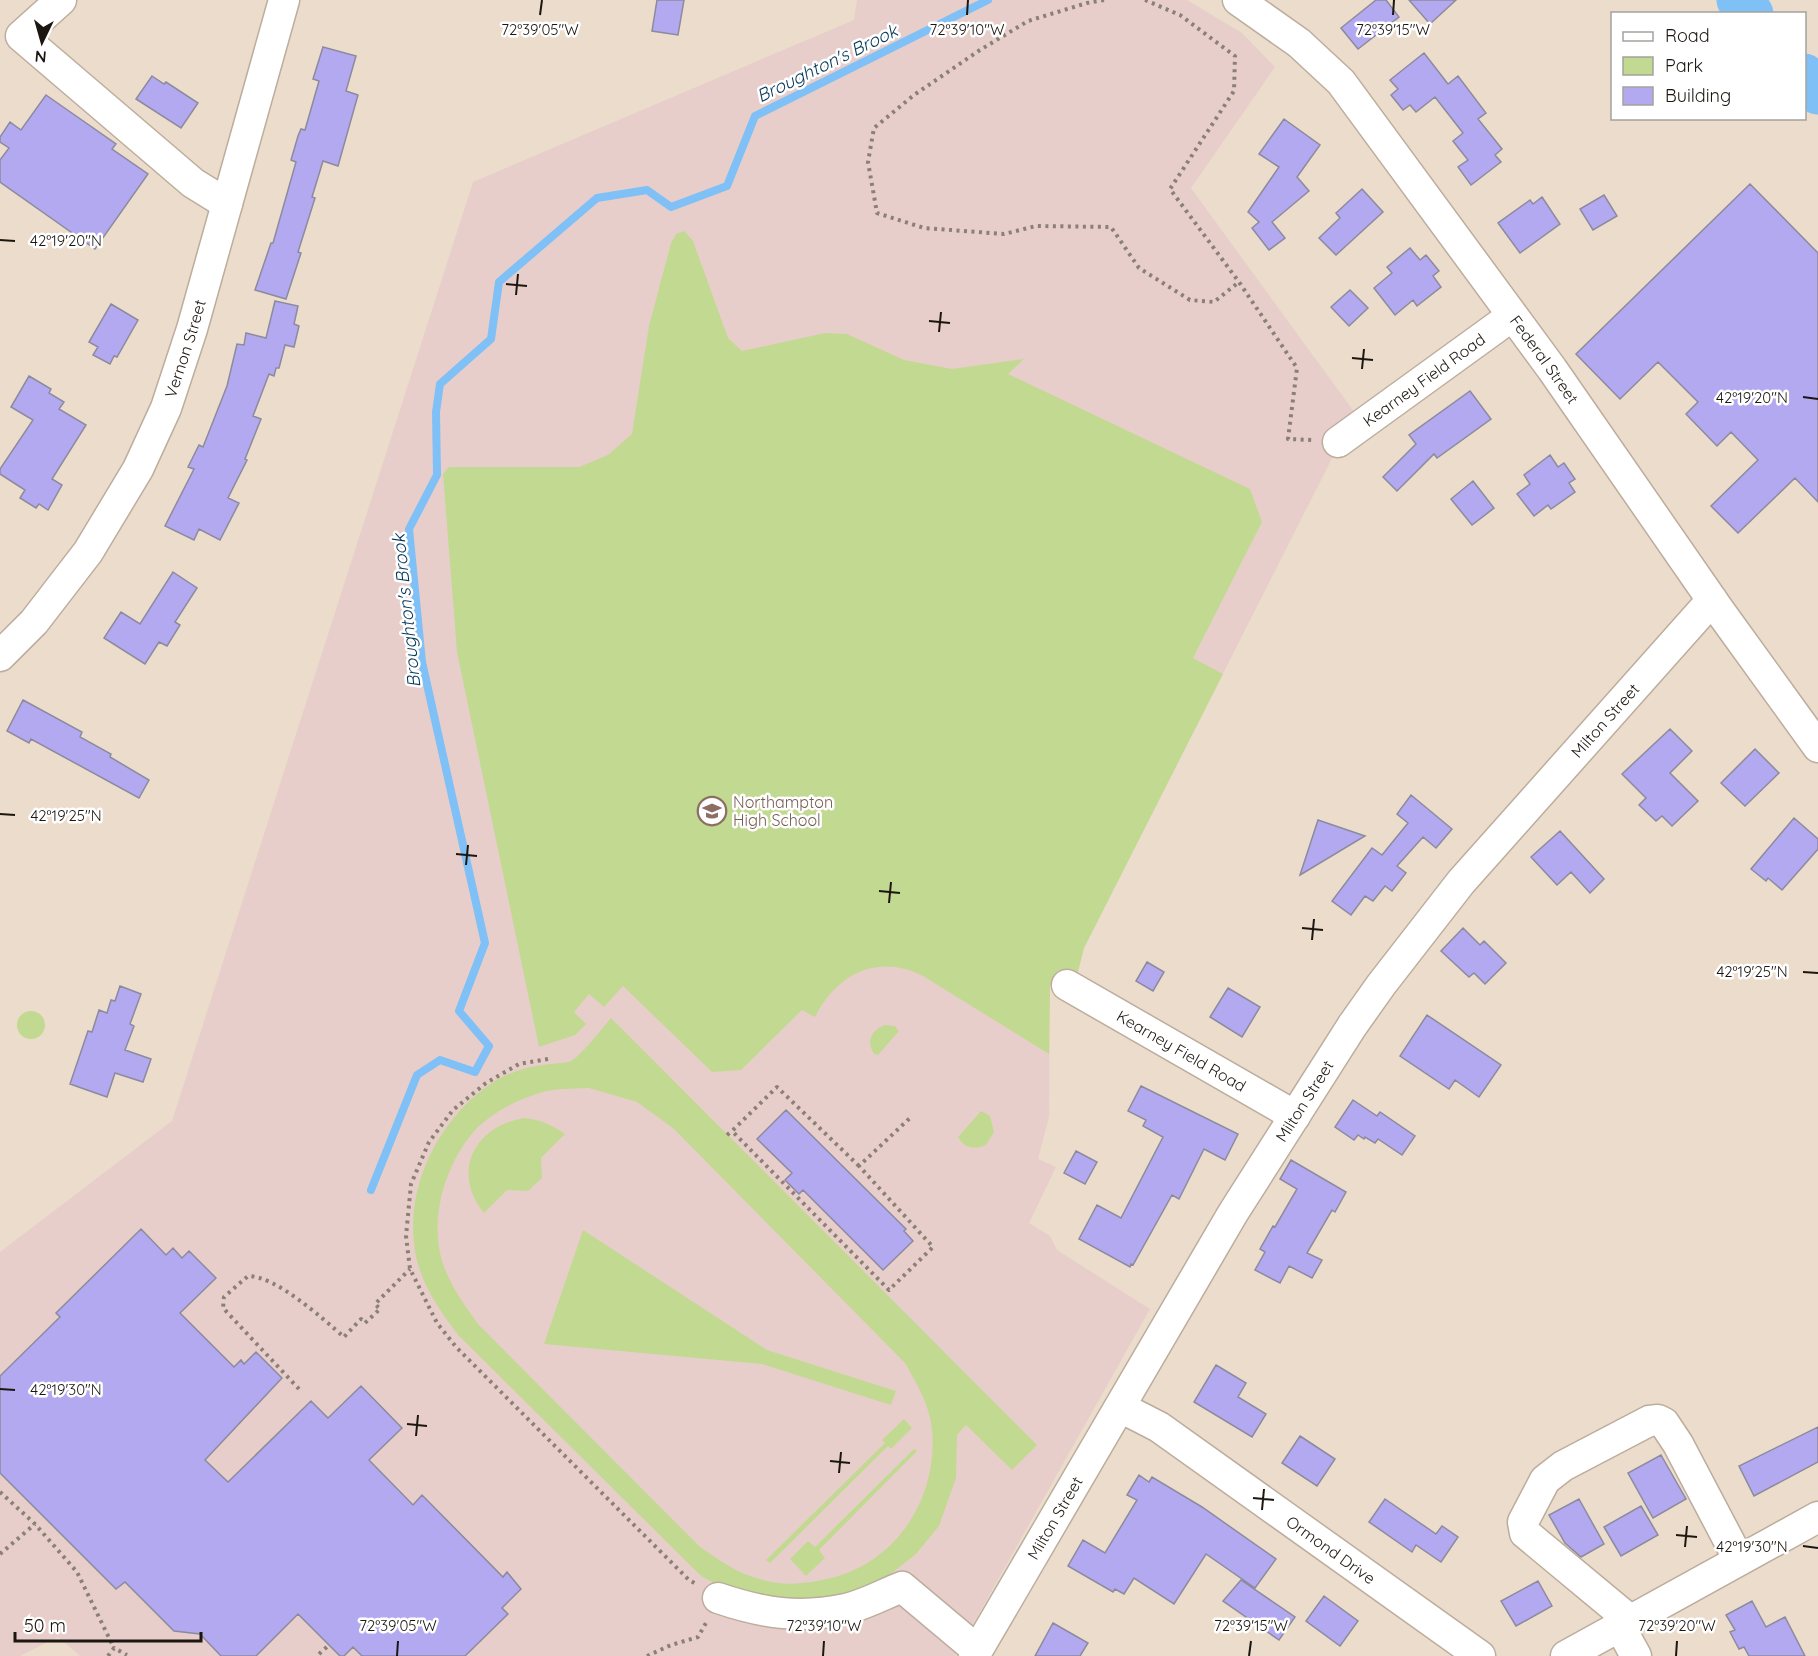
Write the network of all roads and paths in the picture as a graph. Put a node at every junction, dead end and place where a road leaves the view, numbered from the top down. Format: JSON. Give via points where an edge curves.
{"nodes":[{"id":1,"x":61,"y":0,"type":"edge"},
{"id":2,"x":284,"y":0,"type":"edge"},
{"id":3,"x":1104,"y":0,"type":"edge"},
{"id":4,"x":1145,"y":0,"type":"edge"},
{"id":5,"x":1238,"y":0,"type":"edge"},
{"id":6,"x":227,"y":204,"type":"junction"},
{"id":7,"x":1239,"y":282,"type":"junction"},
{"id":8,"x":1512,"y":316,"type":"junction"},
{"id":9,"x":1338,"y":442,"type":"joint"},
{"id":10,"x":1712,"y":600,"type":"junction"},
{"id":11,"x":0,"y":656,"type":"edge"},
{"id":12,"x":1818,"y":747,"type":"edge"},
{"id":13,"x":1067,"y":985,"type":"dead end"},
{"id":14,"x":549,"y":1059,"type":"dead end"},
{"id":15,"x":1295,"y":1116,"type":"junction"},
{"id":16,"x":911,"y":1117,"type":"dead end"},
{"id":17,"x":732,"y":1131,"type":"junction"},
{"id":18,"x":727,"y":1135,"type":"dead end"},
{"id":19,"x":859,"y":1166,"type":"junction"},
{"id":20,"x":410,"y":1269,"type":"junction"},
{"id":21,"x":299,"y":1389,"type":"dead end"},
{"id":22,"x":1120,"y":1407,"type":"junction"},
{"id":23,"x":0,"y":1492,"type":"edge"},
{"id":24,"x":1818,"y":1516,"type":"edge"},
{"id":25,"x":34,"y":1524,"type":"junction"},
{"id":26,"x":0,"y":1554,"type":"edge"},
{"id":27,"x":1739,"y":1560,"type":"junction"},
{"id":28,"x":718,"y":1598,"type":"joint"},
{"id":29,"x":1625,"y":1624,"type":"junction"},
{"id":30,"x":705,"y":1626,"type":"dead end"},
{"id":31,"x":329,"y":1645,"type":"dead end"},
{"id":32,"x":114,"y":1648,"type":"junction"},
{"id":33,"x":976,"y":1653,"type":"edge"},
{"id":34,"x":128,"y":1654,"type":"dead end"},
{"id":35,"x":319,"y":1654,"type":"dead end"},
{"id":36,"x":108,"y":1656,"type":"edge"},
{"id":37,"x":647,"y":1656,"type":"edge"},
{"id":38,"x":1479,"y":1656,"type":"edge"},
{"id":39,"x":1566,"y":1656,"type":"edge"},
{"id":40,"x":1636,"y":1656,"type":"edge"}],
"edges":[{"from":1,"to":6,"type":"street","via":[[21,36],[193,183]]},
{"from":2,"to":6,"type":"street","name":"Vernon Street"},
{"from":3,"to":7,"type":"path","via":[[1028,21],[914,95],[874,128],[868,162],[877,213],[924,228],[1004,234],[1036,226],[1111,227],[1139,268],[1190,300],[1214,302]]},
{"from":4,"to":7,"type":"path","via":[[1180,15],[1235,57],[1234,91],[1170,189]]},
{"from":5,"to":8,"type":"street","name":"Federal Street","via":[[1299,43],[1341,82]]},
{"from":6,"to":11,"type":"street","name":"Vernon Street","via":[[170,396],[138,469],[88,552],[34,621]]},
{"from":7,"to":9,"type":"path","via":[[1297,368],[1288,439]]},
{"from":8,"to":9,"type":"street","name":"Kearney Field Road"},
{"from":8,"to":10,"type":"street","name":"Federal Street"},
{"from":10,"to":12,"type":"street","name":"Federal Street"},
{"from":10,"to":15,"type":"street","name":"Milton Street","via":[[1461,882],[1381,985]]},
{"from":13,"to":15,"type":"street","name":"Kearney Field Road"},
{"from":14,"to":20,"type":"path","via":[[519,1064],[486,1083],[453,1110],[429,1142],[411,1184],[406,1236]]},
{"from":15,"to":22,"type":"street","name":"Milton Street","via":[[1227,1223]]},
{"from":16,"to":19,"type":"path"},
{"from":17,"to":18,"type":"path"},
{"from":17,"to":19,"type":"path","via":[[777,1087]]},
{"from":17,"to":19,"type":"path","via":[[889,1290],[933,1247]]},
{"from":20,"to":21,"type":"path","via":[[375,1304],[380,1309],[365,1323],[361,1319],[344,1337],[309,1307],[260,1276],[248,1276],[224,1297],[223,1308]]},
{"from":20,"to":28,"type":"path","via":[[437,1323],[456,1347],[689,1580]]},
{"from":22,"to":33,"type":"street","name":"Milton Street"},
{"from":22,"to":38,"type":"street","name":"Ormond Drive","via":[[1159,1427]]},
{"from":23,"to":25,"type":"path"},
{"from":24,"to":27,"type":"street"},
{"from":25,"to":26,"type":"path"},
{"from":25,"to":32,"type":"path","via":[[77,1572]]},
{"from":27,"to":29,"type":"street"},
{"from":27,"to":29,"type":"street","via":[[1664,1423],[1649,1421],[1563,1466],[1545,1480],[1533,1499],[1523,1522],[1525,1533]]},
{"from":28,"to":33,"type":"street","via":[[786,1615],[847,1609],[902,1587]]},
{"from":29,"to":39,"type":"street"},
{"from":29,"to":40,"type":"street"},
{"from":30,"to":37,"type":"path","via":[[698,1637]]},
{"from":31,"to":35,"type":"path"},
{"from":32,"to":34,"type":"path"},
{"from":32,"to":36,"type":"path"}]}
